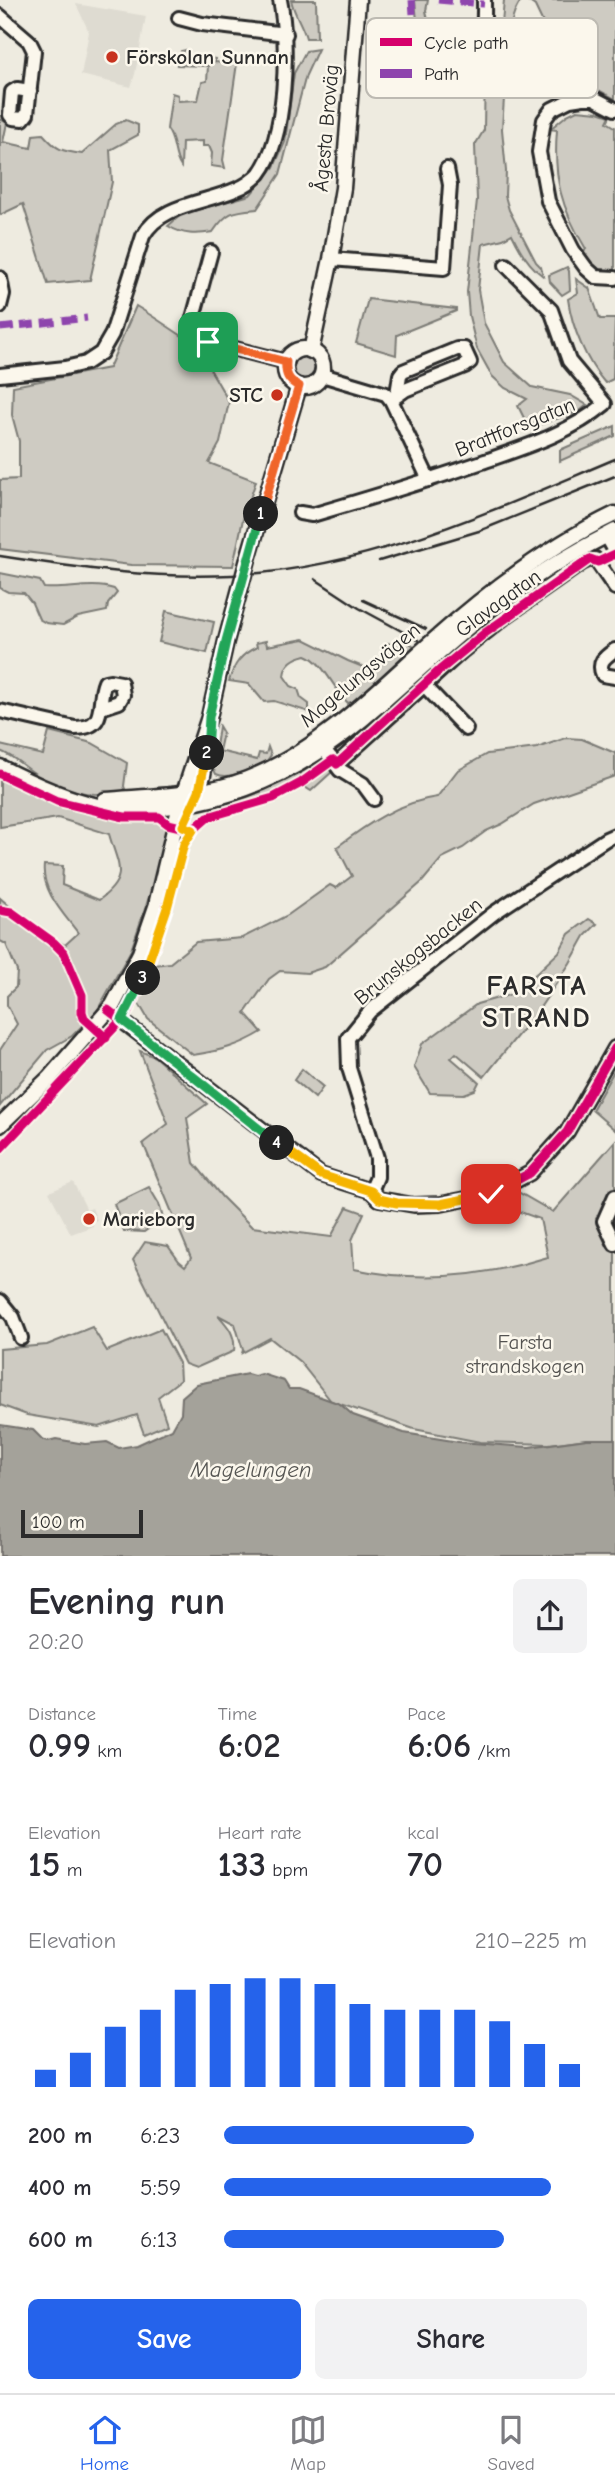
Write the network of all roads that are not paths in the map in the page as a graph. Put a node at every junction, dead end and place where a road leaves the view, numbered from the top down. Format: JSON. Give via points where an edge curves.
{"nodes":[{"id":1,"x":280,"y":0,"type":"edge"},
{"id":2,"x":358,"y":0,"type":"edge"},
{"id":3,"x":484,"y":0,"type":"edge"},
{"id":4,"x":0,"y":16,"type":"edge"},
{"id":5,"x":178,"y":18,"type":"dead end"},
{"id":6,"x":483,"y":18,"type":"edge"},
{"id":7,"x":286,"y":34,"type":"junction"},
{"id":8,"x":30,"y":90,"type":"dead end"},
{"id":9,"x":615,"y":109,"type":"edge"},
{"id":10,"x":447,"y":169,"type":"dead end"},
{"id":11,"x":211,"y":252,"type":"dead end"},
{"id":12,"x":331,"y":259,"type":"junction"},
{"id":13,"x":506,"y":265,"type":"dead end"},
{"id":14,"x":0,"y":278,"type":"edge"},
{"id":15,"x":615,"y":278,"type":"edge"},
{"id":16,"x":0,"y":306,"type":"edge"},
{"id":17,"x":311,"y":351,"type":"junction"},
{"id":18,"x":286,"y":362,"type":"junction"},
{"id":19,"x":0,"y":375,"type":"edge"},
{"id":20,"x":322,"y":375,"type":"junction"},
{"id":21,"x":299,"y":386,"type":"junction"},
{"id":22,"x":394,"y":397,"type":"junction"},
{"id":23,"x":429,"y":480,"type":"junction"},
{"id":24,"x":300,"y":513,"type":"dead end"},
{"id":25,"x":615,"y":514,"type":"edge"},
{"id":26,"x":606,"y":529,"type":"edge"},
{"id":27,"x":615,"y":551,"type":"edge"},
{"id":28,"x":615,"y":588,"type":"edge"},
{"id":29,"x":615,"y":650,"type":"edge"},
{"id":30,"x":615,"y":677,"type":"edge"},
{"id":31,"x":424,"y":685,"type":"junction"},
{"id":32,"x":101,"y":708,"type":"dead end"},
{"id":33,"x":0,"y":711,"type":"edge"},
{"id":34,"x":466,"y":729,"type":"dead end"},
{"id":35,"x":324,"y":749,"type":"junction"},
{"id":36,"x":338,"y":765,"type":"junction"},
{"id":37,"x":0,"y":767,"type":"edge"},
{"id":38,"x":189,"y":798,"type":"junction"},
{"id":39,"x":374,"y":799,"type":"dead end"},
{"id":40,"x":615,"y":835,"type":"edge"},
{"id":41,"x":108,"y":1010,"type":"junction"},
{"id":42,"x":615,"y":1048,"type":"edge"},
{"id":43,"x":0,"y":1125,"type":"edge"},
{"id":44,"x":371,"y":1191,"type":"junction"},
{"id":45,"x":615,"y":1196,"type":"edge"},
{"id":46,"x":615,"y":1244,"type":"edge"},
{"id":47,"x":0,"y":1301,"type":"edge"},
{"id":48,"x":21,"y":1338,"type":"dead end"}],
"edges":[{"from":1,"to":7,"type":"street"},
{"from":2,"to":12,"type":"main road","name":"Ågesta Broväg","via":[[345,168]]},
{"from":3,"to":6,"type":"street"},
{"from":4,"to":8,"type":"street","via":[[34,51]]},
{"from":5,"to":7,"type":"street"},
{"from":7,"to":19,"type":"street","via":[[277,130],[260,173],[235,191],[166,213],[152,222],[101,353],[65,368]]},
{"from":9,"to":15,"type":"street","via":[[594,98],[570,100],[552,109],[544,120],[539,152],[552,213],[573,250],[596,276]]},
{"from":10,"to":12,"type":"street","via":[[444,268]]},
{"from":11,"to":18,"type":"street","via":[[193,318],[196,327],[208,342]]},
{"from":12,"to":17,"type":"main road","name":"Ågesta Broväg"},
{"from":13,"to":23,"type":"street","name":"Brattforsgatan","via":[[551,310],[569,361],[605,404],[562,433]]},
{"from":14,"to":16,"type":"street"},
{"from":17,"to":18,"type":"main road","via":[[297,351]]},
{"from":17,"to":20,"type":"main road","via":[[319,356]]},
{"from":18,"to":21,"type":"main road","via":[[287,376]]},
{"from":20,"to":21,"type":"main road","via":[[315,384]]},
{"from":20,"to":22,"type":"street"},
{"from":21,"to":38,"type":"main road","via":[[232,618]]},
{"from":22,"to":22,"type":"street","via":[[403,371],[464,349],[470,362],[466,366]]},
{"from":22,"to":23,"type":"street"},
{"from":23,"to":24,"type":"street","name":"Brattforsgatan","via":[[312,515]]},
{"from":25,"to":26,"type":"main road","name":"Magelungsvägen"},
{"from":26,"to":27,"type":"street"},
{"from":26,"to":35,"type":"main road","name":"Magelungsvägen","via":[[482,615]]},
{"from":26,"to":38,"type":"main road","name":"Magelungsvägen","via":[[517,573],[325,735],[255,775]]},
{"from":28,"to":31,"type":"street","name":"Glavagatan","via":[[598,562],[590,559],[505,617]]},
{"from":29,"to":30,"type":"street","via":[[600,664],[603,675]]},
{"from":31,"to":34,"type":"street"},
{"from":31,"to":36,"type":"street","name":"Glavagatan"},
{"from":32,"to":33,"type":"street","via":[[87,728]]},
{"from":35,"to":36,"type":"street"},
{"from":35,"to":38,"type":"main road","name":"Magelungsvägen","via":[[250,788]]},
{"from":36,"to":39,"type":"street"},
{"from":37,"to":38,"type":"main road","name":"Magelungsvägen","via":[[62,796],[99,806],[127,809]]},
{"from":38,"to":41,"type":"main road","via":[[140,953]]},
{"from":40,"to":44,"type":"street","name":"Brunskogsbacken","via":[[494,913],[370,1011],[348,1038],[349,1069],[377,1158]]},
{"from":41,"to":43,"type":"main road","via":[[49,1078]]},
{"from":41,"to":44,"type":"street","via":[[321,1175]]},
{"from":42,"to":44,"type":"street","via":[[567,1132],[530,1173],[509,1186],[440,1204],[397,1203],[379,1199]]},
{"from":45,"to":46,"type":"street","via":[[604,1221]]},
{"from":47,"to":48,"type":"street"}]}
